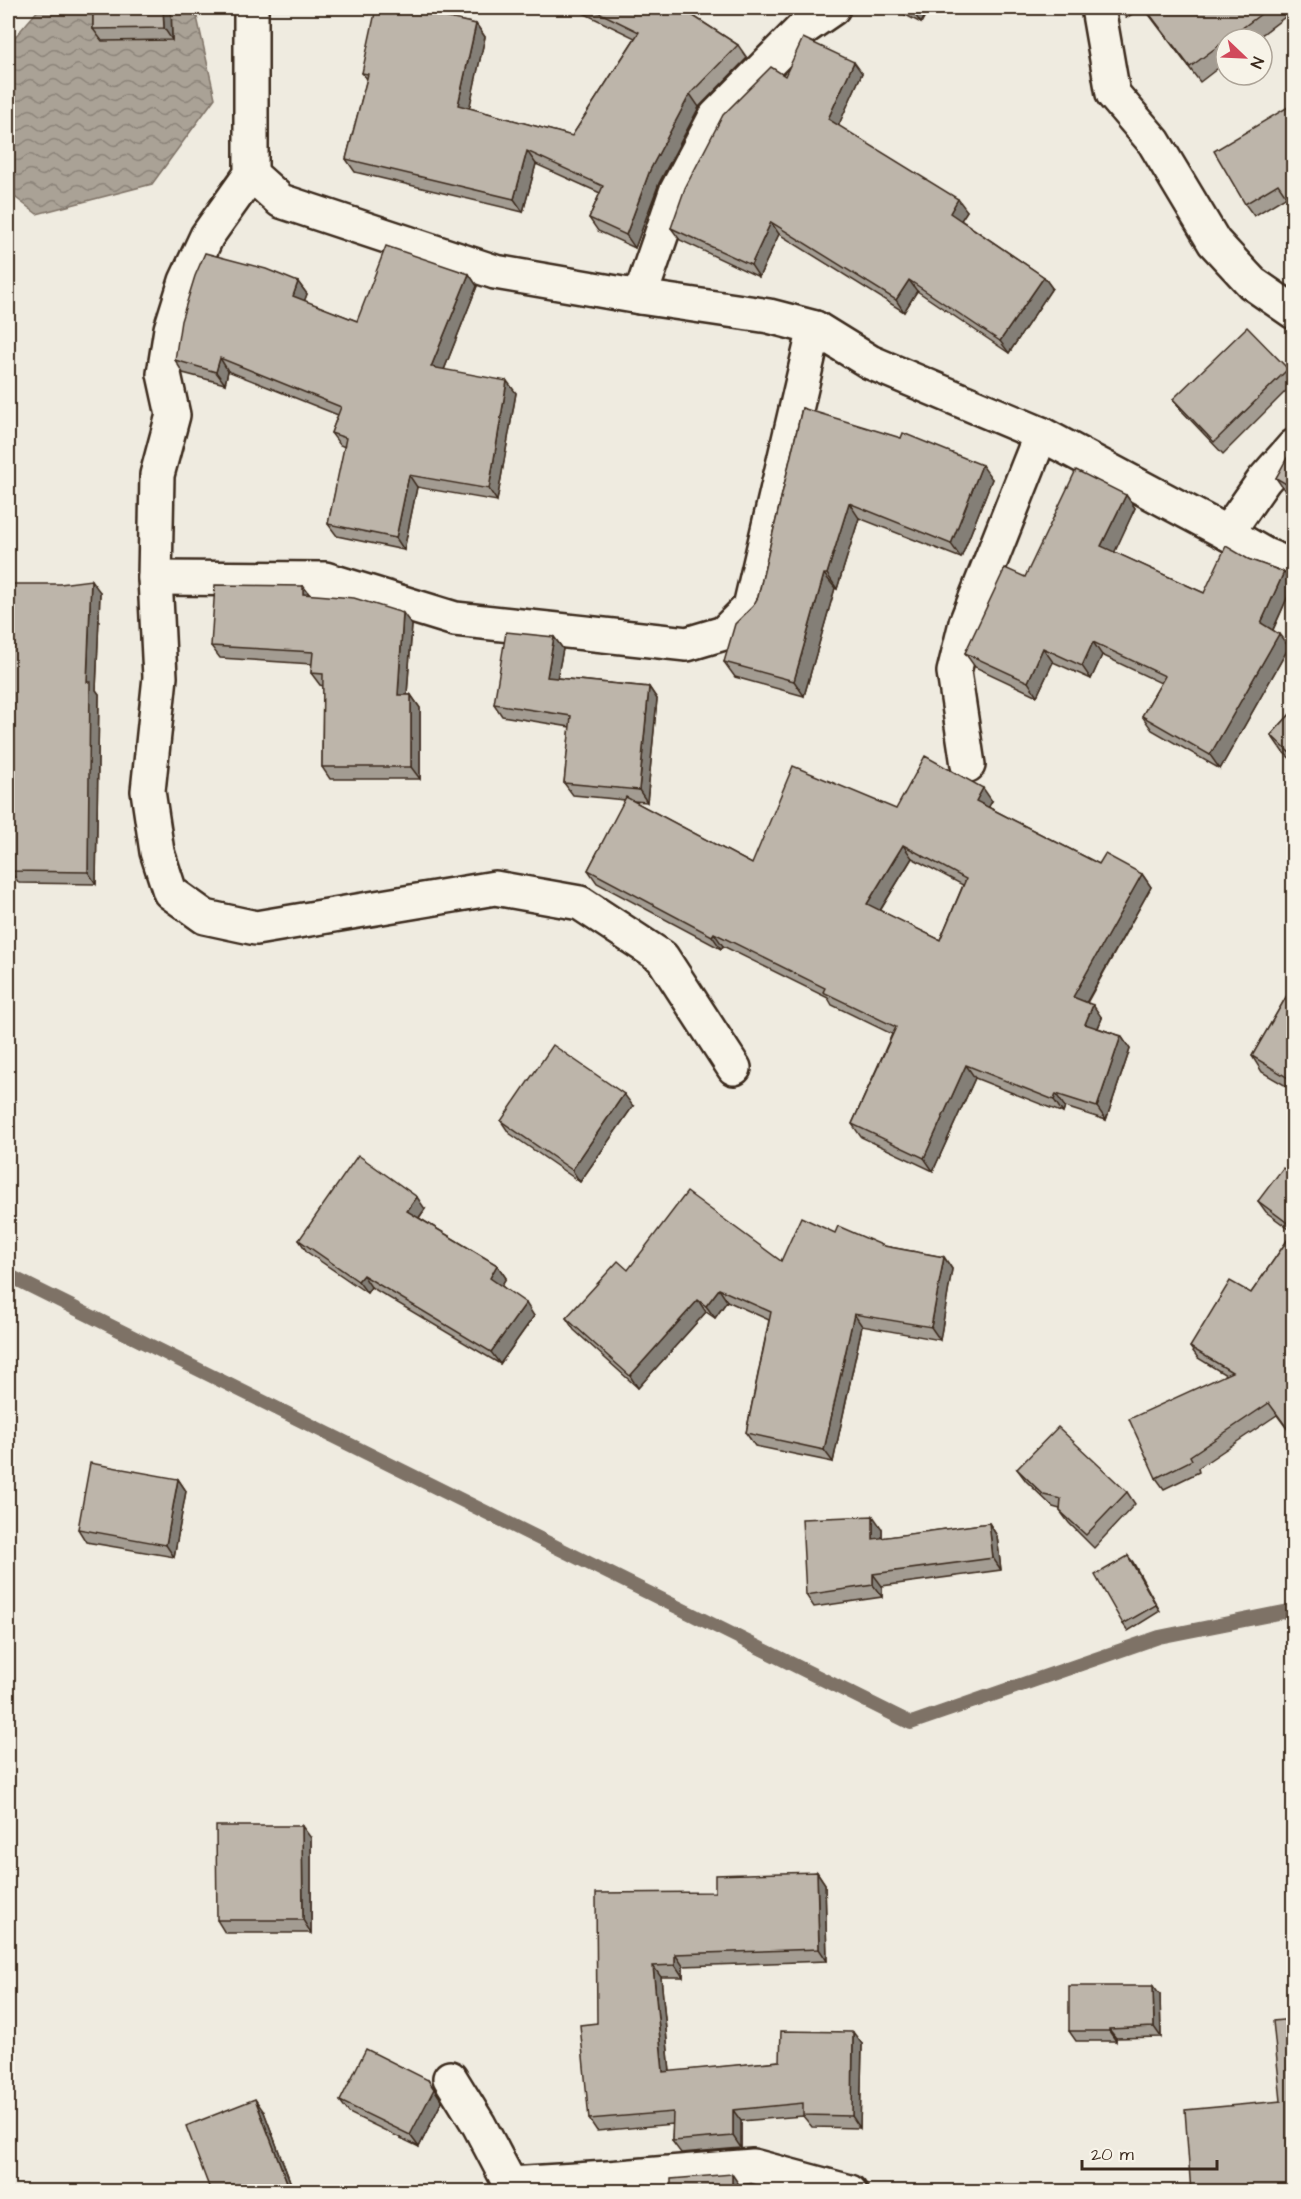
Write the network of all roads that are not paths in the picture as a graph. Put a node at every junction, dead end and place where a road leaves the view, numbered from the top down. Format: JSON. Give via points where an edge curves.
{"nodes":[{"id":1,"x":251,"y":8,"type":"edge"},
{"id":2,"x":833,"y":8,"type":"edge"},
{"id":3,"x":1098,"y":8,"type":"edge"},
{"id":4,"x":251,"y":174,"type":"junction"},
{"id":5,"x":640,"y":297,"type":"junction"},
{"id":6,"x":1293,"y":312,"type":"edge"},
{"id":7,"x":815,"y":328,"type":"junction"},
{"id":8,"x":1041,"y":434,"type":"junction"},
{"id":9,"x":1293,"y":446,"type":"edge"},
{"id":10,"x":1227,"y":532,"type":"junction"},
{"id":11,"x":1293,"y":567,"type":"edge"},
{"id":12,"x":155,"y":578,"type":"junction"},
{"id":13,"x":968,"y":765,"type":"dead end"},
{"id":14,"x":734,"y":1068,"type":"dead end"},
{"id":15,"x":450,"y":2078,"type":"dead end"},
{"id":16,"x":849,"y":2192,"type":"edge"}],
"edges":[{"from":1,"to":4,"type":"street"},
{"from":2,"to":5,"type":"street","via":[[801,30],[716,116],[676,192]]},
{"from":3,"to":6,"type":"street","via":[[1113,94],[1154,142],[1214,242],[1252,283]]},
{"from":4,"to":5,"type":"street","via":[[281,201],[495,272]]},
{"from":4,"to":12,"type":"street","via":[[207,236],[186,281],[171,329],[164,374],[174,415],[157,475]]},
{"from":5,"to":7,"type":"street","via":[[769,316]]},
{"from":7,"to":8,"type":"street","via":[[870,363]]},
{"from":7,"to":12,"type":"street","via":[[750,607],[724,633],[687,644],[455,619],[325,579]]},
{"from":8,"to":10,"type":"street"},
{"from":8,"to":13,"type":"street","via":[[966,623],[954,672]]},
{"from":9,"to":10,"type":"street"},
{"from":10,"to":11,"type":"street"},
{"from":12,"to":14,"type":"street","via":[[160,678],[148,791],[157,852],[170,892],[205,917],[256,928],[495,888],[580,903],[662,957]]},
{"from":15,"to":16,"type":"street","via":[[510,2184],[753,2166]]}]}
